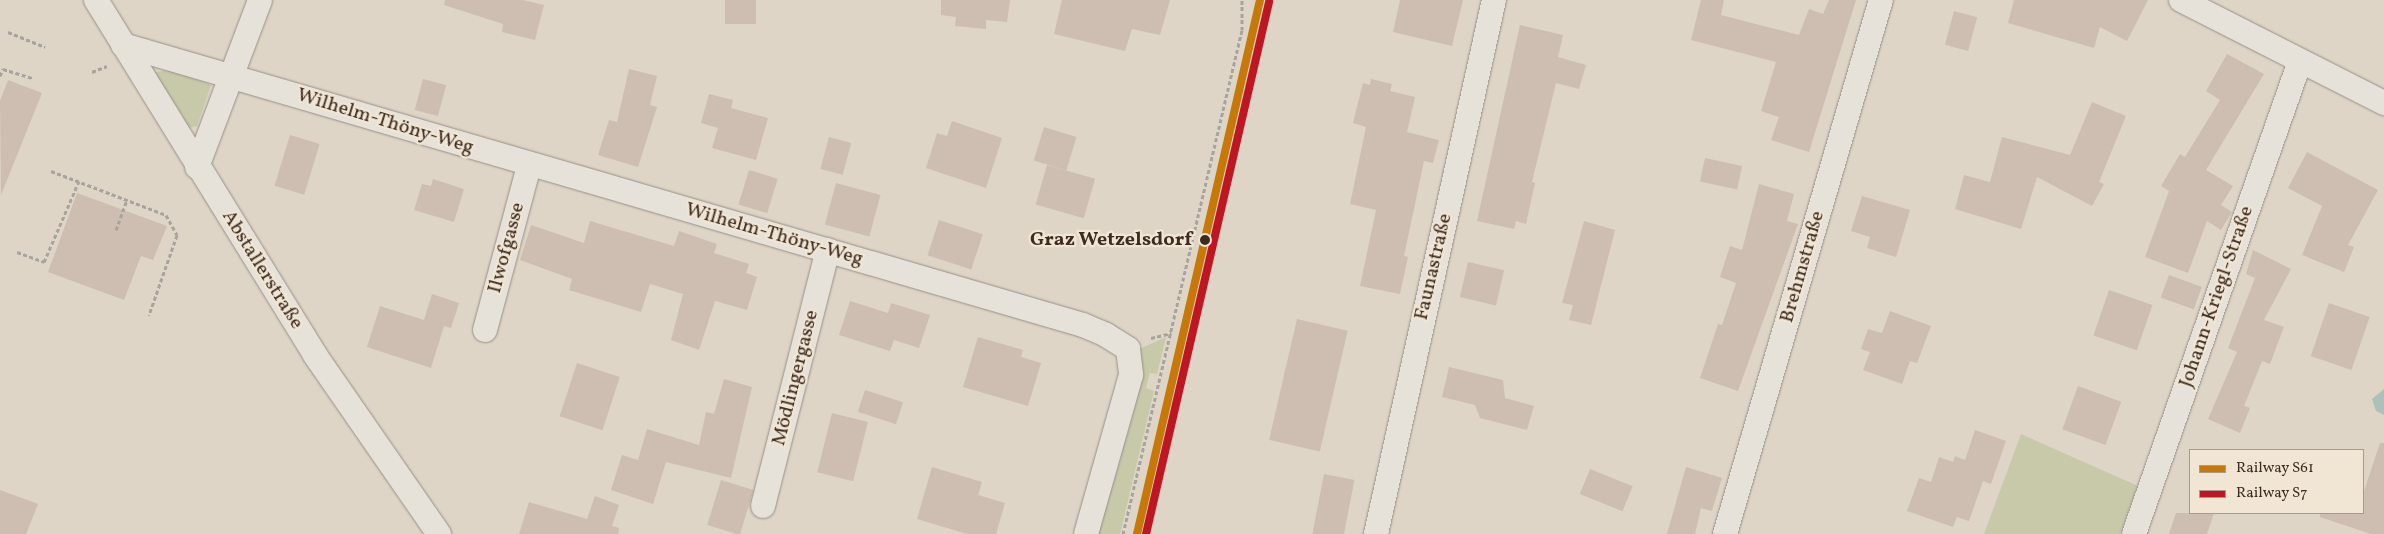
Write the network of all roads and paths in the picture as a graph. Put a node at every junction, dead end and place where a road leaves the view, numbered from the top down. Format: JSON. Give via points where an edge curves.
{"nodes":[{"id":1,"x":96,"y":0,"type":"edge"},
{"id":2,"x":260,"y":0,"type":"edge"},
{"id":3,"x":1242,"y":0,"type":"edge"},
{"id":4,"x":1494,"y":0,"type":"edge"},
{"id":5,"x":1882,"y":0,"type":"edge"},
{"id":6,"x":2181,"y":0,"type":"edge"},
{"id":7,"x":8,"y":32,"type":"dead end"},
{"id":8,"x":123,"y":45,"type":"junction"},
{"id":9,"x":45,"y":47,"type":"dead end"},
{"id":10,"x":2300,"y":61,"type":"junction"},
{"id":11,"x":0,"y":76,"type":"edge"},
{"id":12,"x":234,"y":76,"type":"junction"},
{"id":13,"x":33,"y":78,"type":"dead end"},
{"id":14,"x":2384,"y":103,"type":"edge"},
{"id":15,"x":529,"y":166,"type":"junction"},
{"id":16,"x":197,"y":167,"type":"junction"},
{"id":17,"x":51,"y":171,"type":"dead end"},
{"id":18,"x":79,"y":182,"type":"junction"},
{"id":19,"x":127,"y":200,"type":"junction"},
{"id":20,"x":116,"y":230,"type":"dead end"},
{"id":21,"x":828,"y":250,"type":"junction"},
{"id":22,"x":17,"y":252,"type":"dead end"},
{"id":23,"x":149,"y":315,"type":"dead end"},
{"id":24,"x":485,"y":330,"type":"dead end"},
{"id":25,"x":763,"y":506,"type":"dead end"},
{"id":26,"x":439,"y":534,"type":"edge"},
{"id":27,"x":1086,"y":534,"type":"edge"},
{"id":28,"x":1123,"y":534,"type":"edge"},
{"id":29,"x":1376,"y":534,"type":"edge"},
{"id":30,"x":1725,"y":534,"type":"edge"},
{"id":31,"x":2134,"y":534,"type":"edge"}],
"edges":[{"from":1,"to":8,"type":"street","name":"Abstallerstraße"},
{"from":2,"to":12,"type":"street"},
{"from":3,"to":28,"type":"path","via":[[1242,30]]},
{"from":4,"to":29,"type":"street","name":"Faunastraße"},
{"from":5,"to":30,"type":"street","name":"Brehmstraße"},
{"from":6,"to":10,"type":"street"},
{"from":7,"to":9,"type":"path"},
{"from":8,"to":12,"type":"street","name":"Wilhelm-Thöny-Weg"},
{"from":8,"to":16,"type":"street","name":"Abstallerstraße"},
{"from":10,"to":14,"type":"street"},
{"from":10,"to":31,"type":"street","name":"Johann-Kriegl-Straße"},
{"from":11,"to":13,"type":"path","via":[[3,69]]},
{"from":12,"to":15,"type":"street","name":"Wilhelm-Thöny-Weg"},
{"from":12,"to":16,"type":"street"},
{"from":15,"to":21,"type":"street","name":"Wilhelm-Thöny-Weg"},
{"from":15,"to":24,"type":"street","name":"Ilwofgasse"},
{"from":16,"to":26,"type":"street","name":"Abstallerstraße","via":[[315,355]]},
{"from":17,"to":18,"type":"path"},
{"from":18,"to":19,"type":"path"},
{"from":18,"to":22,"type":"path","via":[[44,262]]},
{"from":19,"to":20,"type":"path"},
{"from":19,"to":23,"type":"path","via":[[166,216],[177,235]]},
{"from":21,"to":25,"type":"street","name":"Mödlingergasse"},
{"from":21,"to":27,"type":"street","name":"Wilhelm-Thöny-Weg","via":[[1083,325],[1128,349],[1131,375],[1128,389]]}]}
